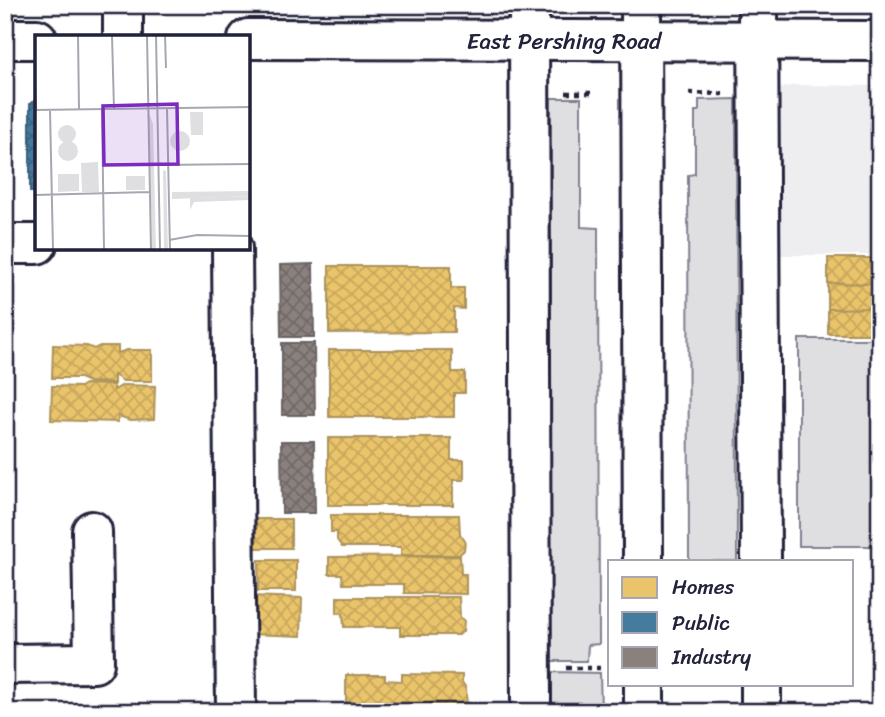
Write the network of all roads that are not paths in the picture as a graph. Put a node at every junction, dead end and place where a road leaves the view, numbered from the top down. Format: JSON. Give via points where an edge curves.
{"nodes":[{"id":1,"x":123,"y":5,"type":"edge"},
{"id":2,"x":529,"y":23,"type":"edge"},
{"id":3,"x":641,"y":23,"type":"edge"},
{"id":4,"x":758,"y":23,"type":"edge"},
{"id":5,"x":123,"y":35,"type":"edge"},
{"id":6,"x":5,"y":38,"type":"edge"},
{"id":7,"x":35,"y":39,"type":"edge"},
{"id":8,"x":250,"y":39,"type":"edge"},
{"id":9,"x":880,"y":41,"type":"edge"},
{"id":10,"x":5,"y":244,"type":"edge"},
{"id":11,"x":35,"y":244,"type":"edge"},
{"id":12,"x":232,"y":250,"type":"edge"},
{"id":13,"x":92,"y":531,"type":"dead end"},
{"id":14,"x":643,"y":560,"type":"edge"},
{"id":15,"x":761,"y":560,"type":"edge"},
{"id":16,"x":5,"y":664,"type":"edge"},
{"id":17,"x":644,"y":686,"type":"edge"},
{"id":18,"x":761,"y":686,"type":"edge"},
{"id":19,"x":236,"y":712,"type":"edge"},
{"id":20,"x":531,"y":712,"type":"edge"},
{"id":21,"x":644,"y":712,"type":"edge"},
{"id":22,"x":761,"y":712,"type":"edge"}],
"edges":[{"from":1,"to":5,"type":"street"},
{"from":2,"to":3,"type":"street","name":"East Pershing Road"},
{"from":2,"to":8,"type":"street","name":"East Pershing Road"},
{"from":2,"to":20,"type":"street"},
{"from":3,"to":4,"type":"street","name":"East Pershing Road"},
{"from":3,"to":14,"type":"street"},
{"from":4,"to":9,"type":"street","name":"East Pershing Road"},
{"from":4,"to":15,"type":"street"},
{"from":6,"to":7,"type":"street"},
{"from":10,"to":11,"type":"street"},
{"from":12,"to":19,"type":"street"},
{"from":13,"to":16,"type":"street","via":[[94,663]]},
{"from":17,"to":21,"type":"street"},
{"from":18,"to":22,"type":"street"}]}
